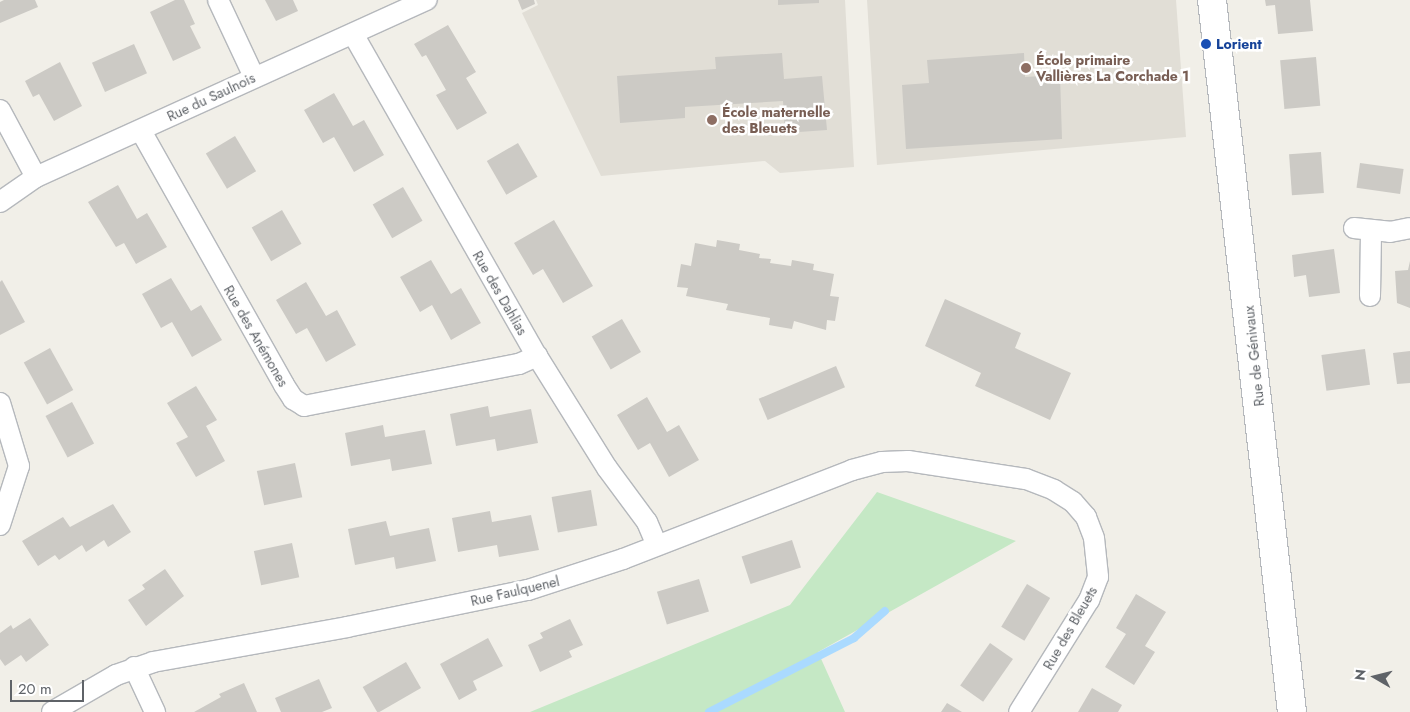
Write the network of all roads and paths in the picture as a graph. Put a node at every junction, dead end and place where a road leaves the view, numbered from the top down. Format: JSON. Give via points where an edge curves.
{"nodes":[{"id":1,"x":218,"y":0,"type":"edge"},
{"id":2,"x":428,"y":0,"type":"edge"},
{"id":3,"x":1212,"y":0,"type":"edge"},
{"id":4,"x":353,"y":34,"type":"junction"},
{"id":5,"x":254,"y":77,"type":"junction"},
{"id":6,"x":0,"y":110,"type":"edge"},
{"id":7,"x":141,"y":131,"type":"junction"},
{"id":8,"x":36,"y":177,"type":"junction"},
{"id":9,"x":0,"y":202,"type":"edge"},
{"id":10,"x":1410,"y":228,"type":"edge"},
{"id":11,"x":1370,"y":296,"type":"dead end"},
{"id":12,"x":537,"y":356,"type":"junction"},
{"id":13,"x":0,"y":403,"type":"edge"},
{"id":14,"x":882,"y":462,"type":"joint"},
{"id":15,"x":0,"y":525,"type":"edge"},
{"id":16,"x":657,"y":545,"type":"junction"},
{"id":17,"x":134,"y":667,"type":"junction"},
{"id":18,"x":52,"y":712,"type":"edge"},
{"id":19,"x":155,"y":712,"type":"edge"},
{"id":20,"x":1019,"y":712,"type":"edge"},
{"id":21,"x":1292,"y":712,"type":"edge"}],
"edges":[{"from":1,"to":5,"type":"street"},
{"from":2,"to":4,"type":"street","name":"Rue du Saulnois"},
{"from":3,"to":21,"type":"street","name":"Rue de Génivaux"},
{"from":4,"to":5,"type":"street","name":"Rue du Saulnois"},
{"from":4,"to":12,"type":"street","name":"Rue des Dahlias"},
{"from":5,"to":7,"type":"street","name":"Rue du Saulnois"},
{"from":6,"to":8,"type":"street"},
{"from":7,"to":8,"type":"street","name":"Rue du Saulnois"},
{"from":7,"to":12,"type":"street","name":"Rue des Anémones","via":[[284,385],[293,399],[304,406],[520,364]]},
{"from":8,"to":9,"type":"street","name":"Rue du Saulnois"},
{"from":10,"to":11,"type":"street","via":[[1390,232],[1362,229]]},
{"from":12,"to":16,"type":"street","name":"Rue des Dahlias","via":[[607,468],[647,522]]},
{"from":13,"to":15,"type":"street","via":[[19,466]]},
{"from":14,"to":16,"type":"street","name":"Rue Faulquenel","via":[[852,470]]},
{"from":14,"to":20,"type":"street","name":"Rue des Bleuets","via":[[908,461],[1026,479],[1073,502],[1086,517],[1094,538],[1098,577],[1089,600]]},
{"from":16,"to":17,"type":"street","name":"Rue Faulquenel","via":[[528,590]]},
{"from":17,"to":18,"type":"street","name":"Rue Faulquenel"},
{"from":17,"to":19,"type":"street"}]}
